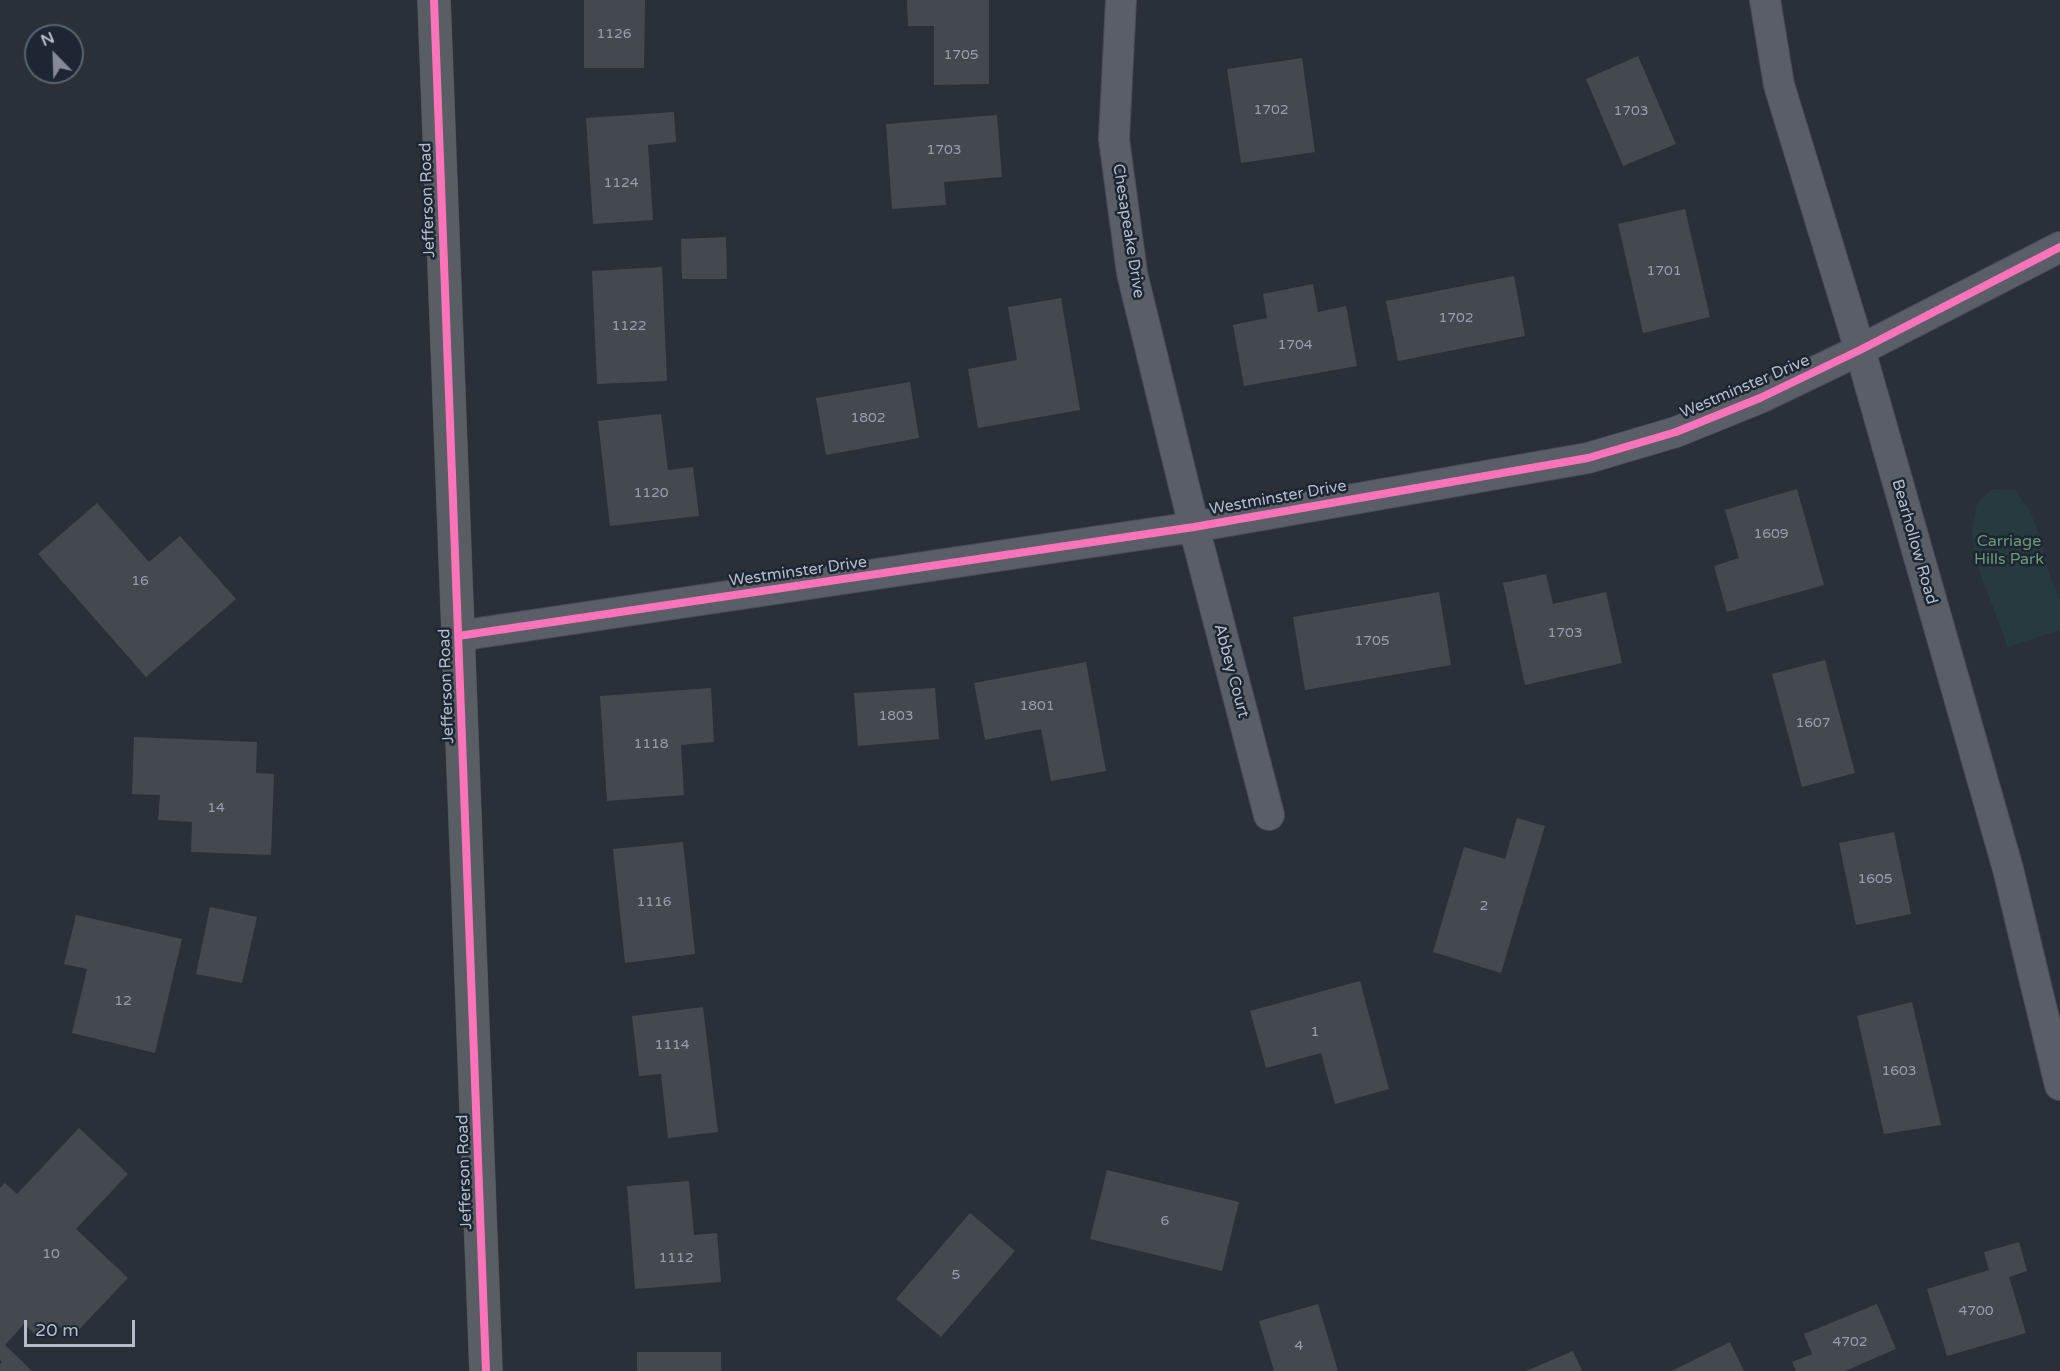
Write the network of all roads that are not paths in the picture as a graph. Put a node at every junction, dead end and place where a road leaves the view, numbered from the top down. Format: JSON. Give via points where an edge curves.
{"nodes":[{"id":1,"x":434,"y":0,"type":"edge"},
{"id":2,"x":1121,"y":0,"type":"edge"},
{"id":3,"x":1765,"y":0,"type":"edge"},
{"id":4,"x":2060,"y":247,"type":"edge"},
{"id":5,"x":1860,"y":350,"type":"junction"},
{"id":6,"x":1194,"y":527,"type":"junction"},
{"id":7,"x":458,"y":636,"type":"junction"},
{"id":8,"x":1269,"y":815,"type":"dead end"},
{"id":9,"x":2060,"y":1085,"type":"edge"},
{"id":10,"x":486,"y":1371,"type":"edge"}],
"edges":[{"from":1,"to":7,"type":"street","name":"Jefferson Road"},
{"from":2,"to":6,"type":"street","name":"Chesapeake Drive","via":[[1114,139],[1132,273]]},
{"from":3,"to":5,"type":"street","name":"Bearhollow Road","via":[[1779,85]]},
{"from":4,"to":5,"type":"street","name":"Westminster Drive"},
{"from":5,"to":6,"type":"street","name":"Westminster Drive","via":[[1760,398],[1676,432],[1588,458]]},
{"from":5,"to":9,"type":"street","name":"Bearhollow Road","via":[[2008,868]]},
{"from":6,"to":7,"type":"street","name":"Westminster Drive"},
{"from":6,"to":8,"type":"street","name":"Abbey Court"},
{"from":7,"to":10,"type":"street","name":"Jefferson Road"}]}
